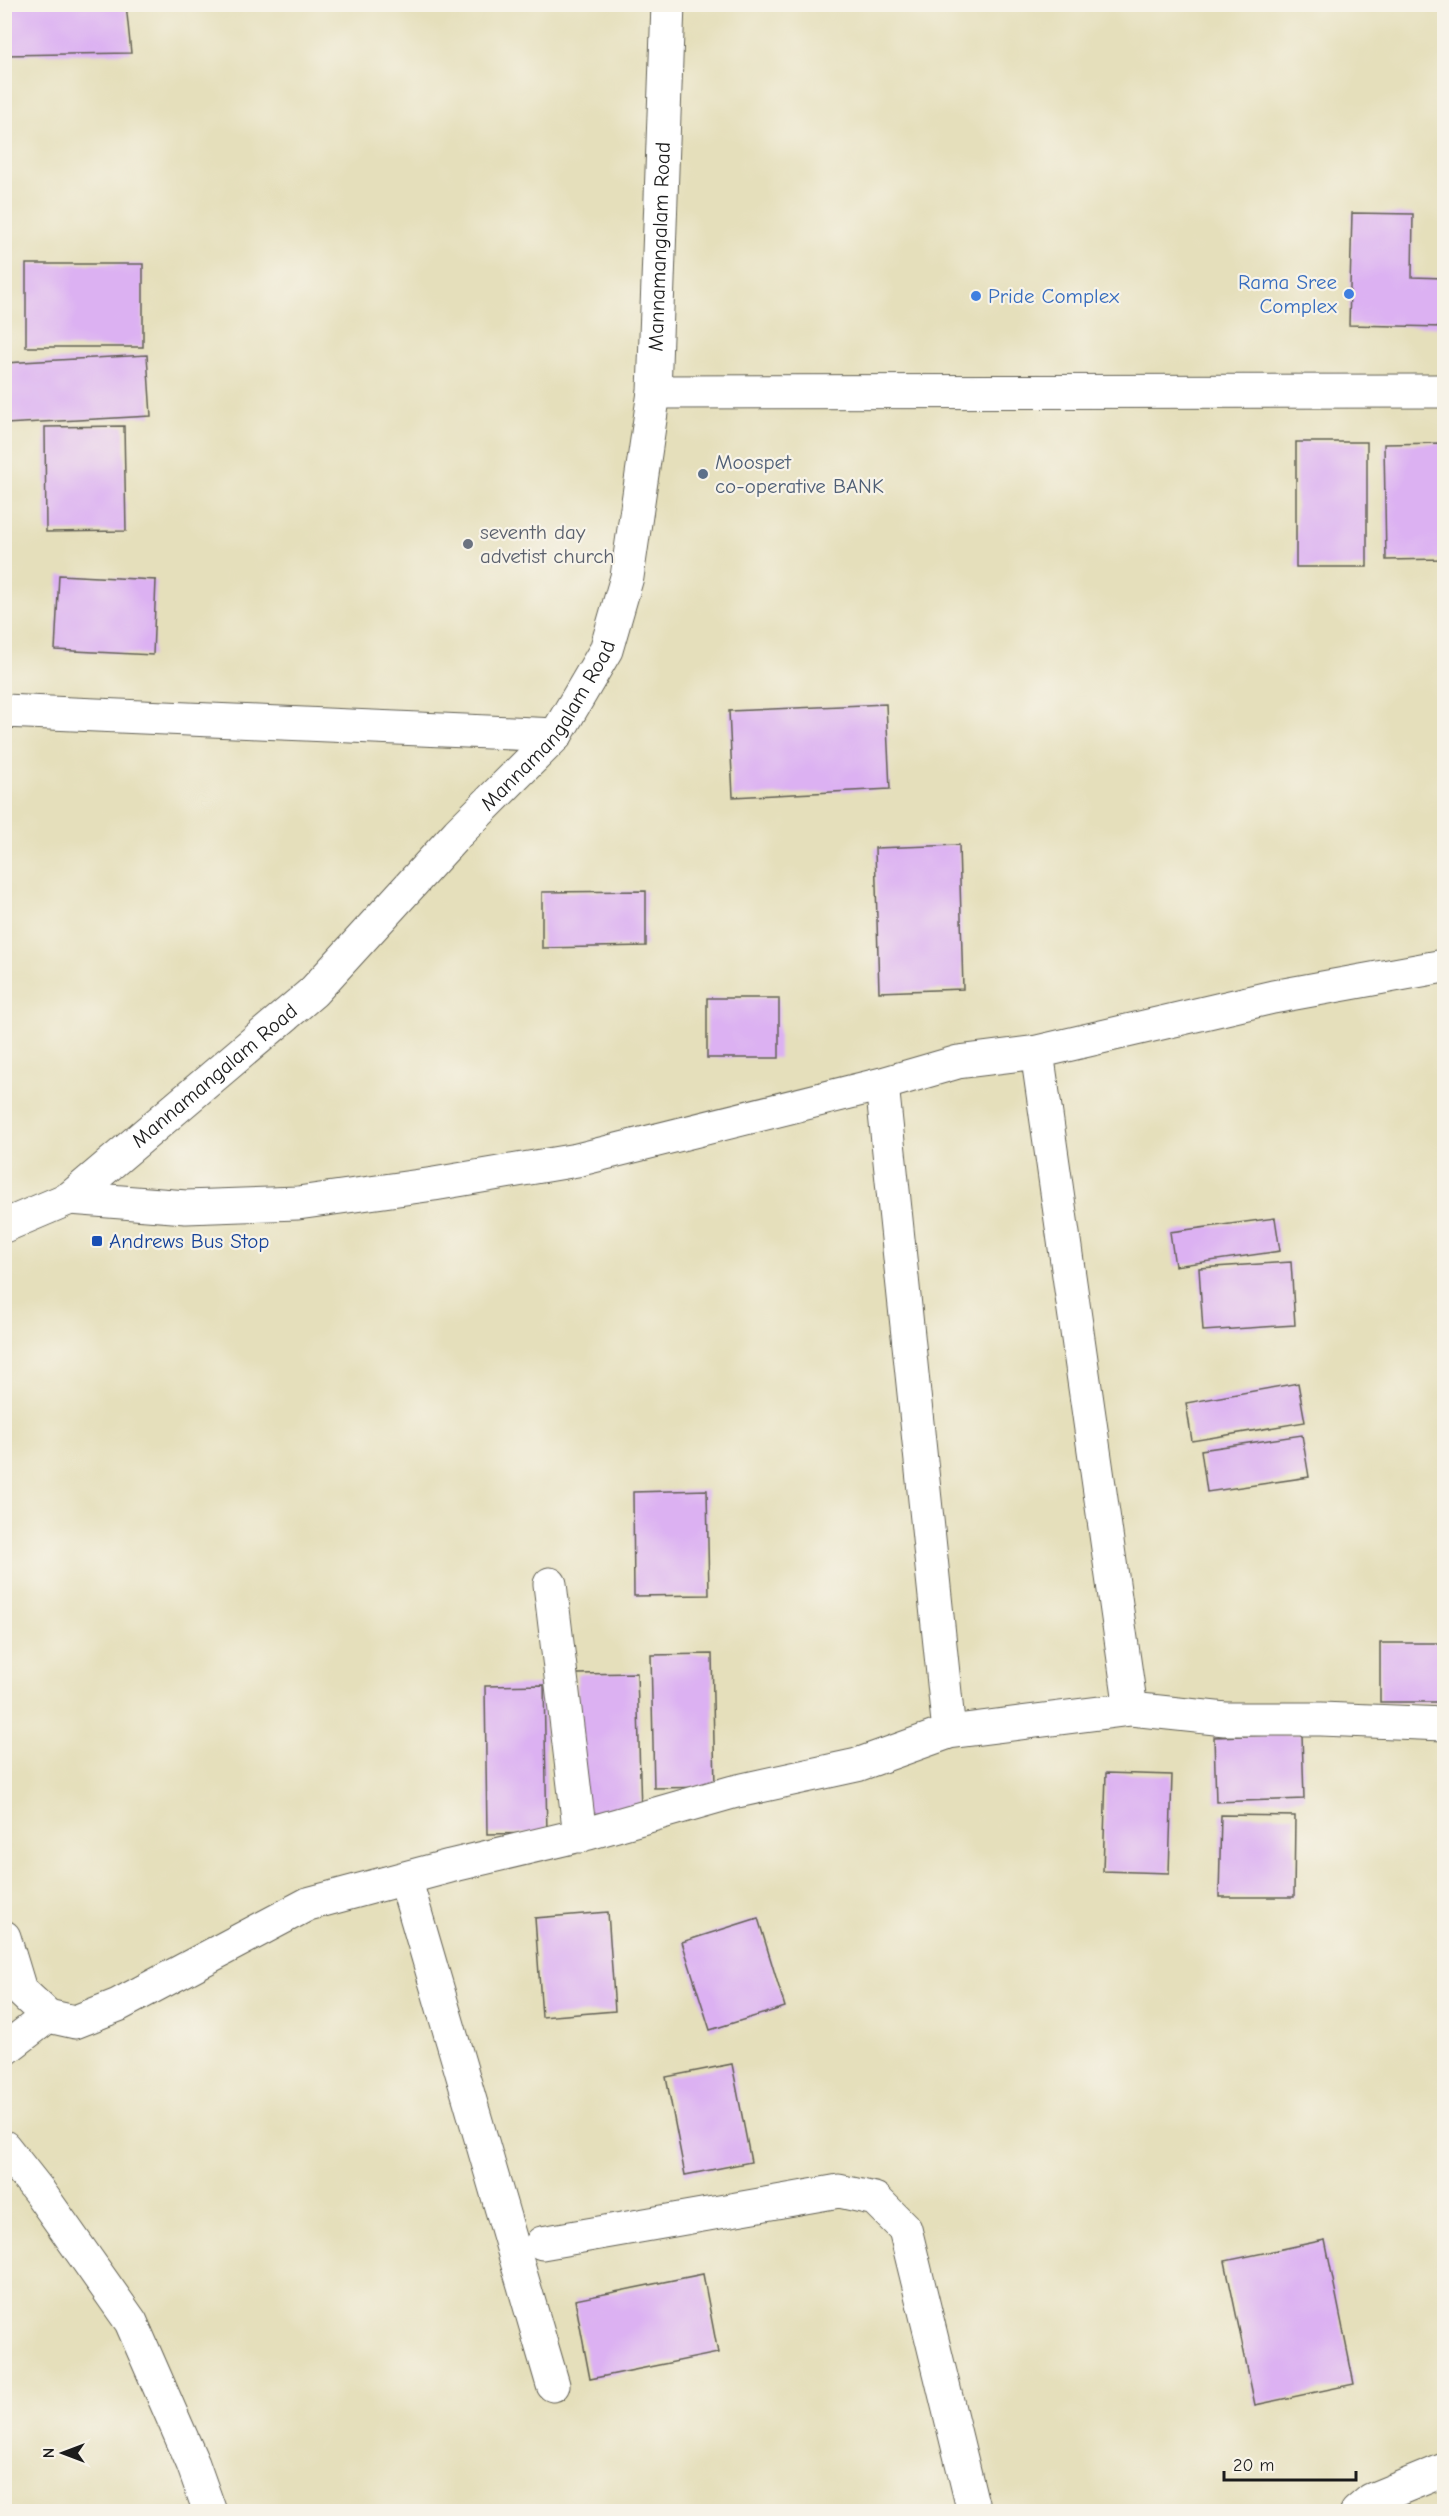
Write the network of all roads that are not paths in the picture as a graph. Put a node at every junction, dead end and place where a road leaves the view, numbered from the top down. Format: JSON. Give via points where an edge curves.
{"nodes":[{"id":1,"x":668,"y":4,"type":"edge"},
{"id":2,"x":1444,"y":391,"type":"edge"},
{"id":3,"x":654,"y":392,"type":"junction"},
{"id":4,"x":4,"y":711,"type":"edge"},
{"id":5,"x":556,"y":735,"type":"junction"},
{"id":6,"x":1444,"y":966,"type":"edge"},
{"id":7,"x":1037,"y":1052,"type":"junction"},
{"id":8,"x":882,"y":1084,"type":"junction"},
{"id":9,"x":70,"y":1197,"type":"junction"},
{"id":10,"x":4,"y":1226,"type":"edge"},
{"id":11,"x":550,"y":1584,"type":"dead end"},
{"id":12,"x":1131,"y":1709,"type":"junction"},
{"id":13,"x":1444,"y":1724,"type":"edge"},
{"id":14,"x":949,"y":1732,"type":"junction"},
{"id":15,"x":580,"y":1836,"type":"junction"},
{"id":16,"x":405,"y":1878,"type":"junction"},
{"id":17,"x":4,"y":1937,"type":"edge"},
{"id":18,"x":48,"y":2016,"type":"junction"},
{"id":19,"x":4,"y":2050,"type":"edge"},
{"id":20,"x":4,"y":2147,"type":"edge"},
{"id":21,"x":542,"y":2243,"type":"dead end"},
{"id":22,"x":553,"y":2385,"type":"dead end"},
{"id":23,"x":1444,"y":2470,"type":"edge"},
{"id":24,"x":210,"y":2511,"type":"edge"},
{"id":25,"x":974,"y":2511,"type":"edge"},
{"id":26,"x":1357,"y":2511,"type":"edge"}],
"edges":[{"from":1,"to":3,"type":"street","name":"Mannamangalam Road"},
{"from":2,"to":3,"type":"street"},
{"from":3,"to":5,"type":"street","name":"Mannamangalam Road","via":[[627,577],[606,650]]},
{"from":4,"to":5,"type":"street"},
{"from":5,"to":9,"type":"street","name":"Mannamangalam Road","via":[[458,833],[313,992]]},
{"from":6,"to":7,"type":"street","via":[[1273,997]]},
{"from":7,"to":8,"type":"street","via":[[958,1062]]},
{"from":7,"to":12,"type":"street"},
{"from":8,"to":9,"type":"street","via":[[578,1161],[298,1203],[186,1207]]},
{"from":8,"to":14,"type":"street"},
{"from":9,"to":10,"type":"street","name":"Mannamangalam Road"},
{"from":11,"to":15,"type":"street"},
{"from":12,"to":13,"type":"street","via":[[1225,1719]]},
{"from":12,"to":14,"type":"street"},
{"from":14,"to":15,"type":"street","via":[[857,1764],[733,1792]]},
{"from":15,"to":16,"type":"street"},
{"from":16,"to":18,"type":"street","via":[[308,1904],[118,2005],[75,2022]]},
{"from":16,"to":22,"type":"street"},
{"from":17,"to":18,"type":"street","via":[[20,1990]]},
{"from":18,"to":19,"type":"street"},
{"from":20,"to":24,"type":"street","via":[[131,2322]]},
{"from":21,"to":25,"type":"street","via":[[839,2191],[875,2199],[905,2229]]},
{"from":23,"to":26,"type":"street","via":[[1371,2500]]}]}
